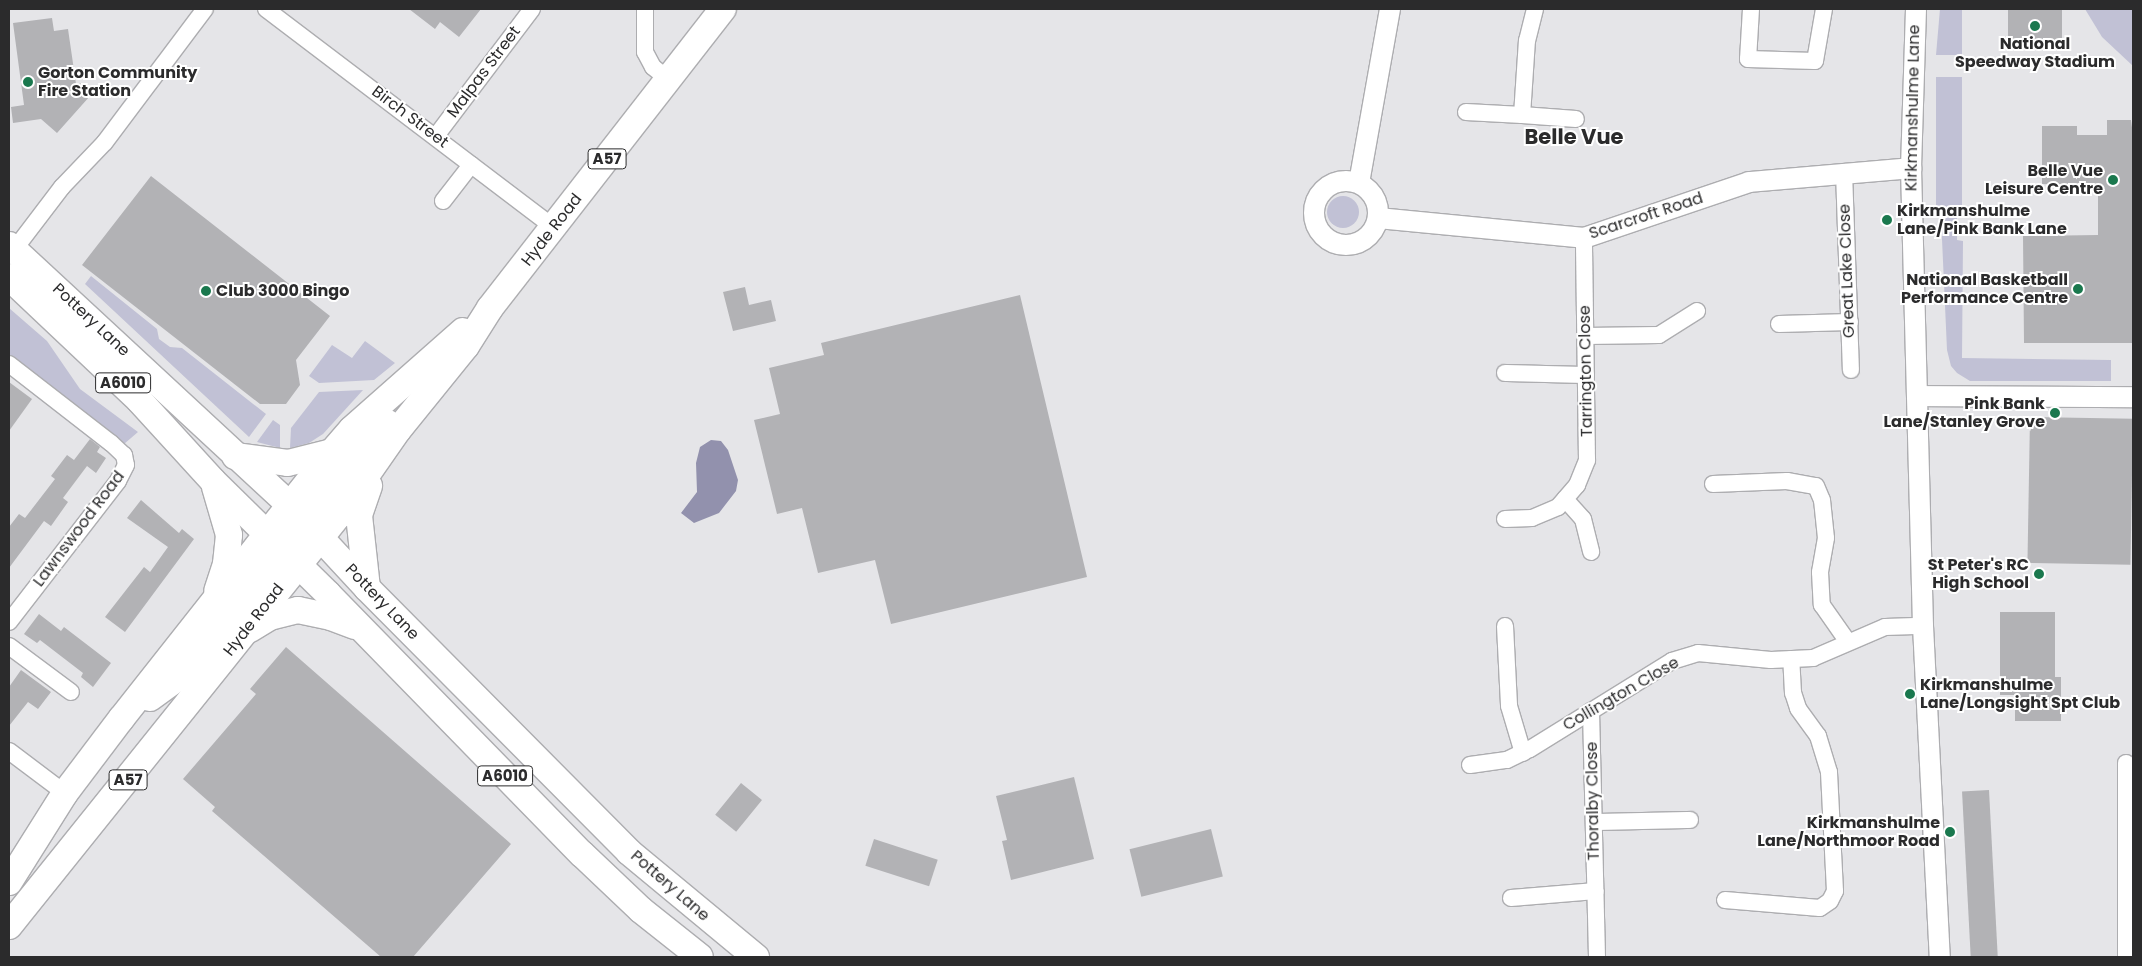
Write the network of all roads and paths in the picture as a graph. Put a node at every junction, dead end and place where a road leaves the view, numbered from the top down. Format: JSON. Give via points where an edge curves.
{"nodes":[{"id":1,"x":205,"y":9,"type":"edge"},
{"id":2,"x":266,"y":9,"type":"edge"},
{"id":3,"x":532,"y":9,"type":"edge"},
{"id":4,"x":645,"y":9,"type":"edge"},
{"id":5,"x":723,"y":9,"type":"edge"},
{"id":6,"x":1390,"y":9,"type":"edge"},
{"id":7,"x":1535,"y":9,"type":"edge"},
{"id":8,"x":1751,"y":9,"type":"edge"},
{"id":9,"x":1916,"y":9,"type":"edge"},
{"id":10,"x":1824,"y":10,"type":"edge"},
{"id":11,"x":668,"y":79,"type":"junction"},
{"id":12,"x":1466,"y":112,"type":"dead end"},
{"id":13,"x":1522,"y":115,"type":"junction"},
{"id":14,"x":1576,"y":119,"type":"dead end"},
{"id":15,"x":436,"y":136,"type":"junction"},
{"id":16,"x":471,"y":165,"type":"junction"},
{"id":17,"x":1911,"y":168,"type":"junction"},
{"id":18,"x":1844,"y":172,"type":"junction"},
{"id":19,"x":1359,"y":183,"type":"junction"},
{"id":20,"x":443,"y":201,"type":"dead end"},
{"id":21,"x":1378,"y":218,"type":"junction"},
{"id":22,"x":553,"y":227,"type":"junction"},
{"id":23,"x":1584,"y":238,"type":"junction"},
{"id":24,"x":11,"y":248,"type":"edge"},
{"id":25,"x":9,"y":277,"type":"edge"},
{"id":26,"x":490,"y":308,"type":"junction"},
{"id":27,"x":1697,"y":311,"type":"dead end"},
{"id":28,"x":1850,"y":322,"type":"junction"},
{"id":29,"x":1778,"y":324,"type":"dead end"},
{"id":30,"x":1585,"y":336,"type":"junction"},
{"id":31,"x":9,"y":364,"type":"edge"},
{"id":32,"x":1851,"y":370,"type":"dead end"},
{"id":33,"x":1505,"y":373,"type":"dead end"},
{"id":34,"x":1586,"y":375,"type":"junction"},
{"id":35,"x":426,"y":395,"type":"junction"},
{"id":36,"x":1917,"y":396,"type":"junction"},
{"id":37,"x":2133,"y":396,"type":"edge"},
{"id":38,"x":398,"y":430,"type":"junction"},
{"id":39,"x":332,"y":452,"type":"junction"},
{"id":40,"x":234,"y":456,"type":"junction"},
{"id":41,"x":213,"y":481,"type":"junction"},
{"id":42,"x":1713,"y":484,"type":"dead end"},
{"id":43,"x":1565,"y":498,"type":"junction"},
{"id":44,"x":1505,"y":519,"type":"dead end"},
{"id":45,"x":305,"y":522,"type":"junction"},
{"id":46,"x":282,"y":549,"type":"junction"},
{"id":47,"x":1591,"y":552,"type":"dead end"},
{"id":48,"x":366,"y":588,"type":"junction"},
{"id":49,"x":204,"y":616,"type":"junction"},
{"id":50,"x":9,"y":622,"type":"edge"},
{"id":51,"x":1505,"y":626,"type":"dead end"},
{"id":52,"x":1923,"y":626,"type":"junction"},
{"id":53,"x":359,"y":628,"type":"junction"},
{"id":54,"x":245,"y":632,"type":"junction"},
{"id":55,"x":1848,"y":642,"type":"junction"},
{"id":56,"x":9,"y":646,"type":"edge"},
{"id":57,"x":1790,"y":659,"type":"junction"},
{"id":58,"x":71,"y":692,"type":"dead end"},
{"id":59,"x":1591,"y":711,"type":"junction"},
{"id":60,"x":121,"y":719,"type":"junction"},
{"id":61,"x":9,"y":751,"type":"edge"},
{"id":62,"x":1522,"y":753,"type":"junction"},
{"id":63,"x":2126,"y":763,"type":"dead end"},
{"id":64,"x":1470,"y":765,"type":"dead end"},
{"id":65,"x":65,"y":794,"type":"junction"},
{"id":66,"x":1690,"y":820,"type":"dead end"},
{"id":67,"x":1594,"y":822,"type":"junction"},
{"id":68,"x":9,"y":882,"type":"edge"},
{"id":69,"x":1596,"y":891,"type":"junction"},
{"id":70,"x":1511,"y":898,"type":"dead end"},
{"id":71,"x":1725,"y":900,"type":"dead end"},
{"id":72,"x":9,"y":926,"type":"edge"},
{"id":73,"x":700,"y":957,"type":"edge"},
{"id":74,"x":756,"y":957,"type":"edge"},
{"id":75,"x":1597,"y":957,"type":"edge"},
{"id":76,"x":1940,"y":957,"type":"edge"},
{"id":77,"x":2126,"y":957,"type":"edge"}],
"edges":[{"from":1,"to":24,"type":"street","via":[[105,142]]},
{"from":2,"to":15,"type":"street","name":"Birch Street"},
{"from":3,"to":15,"type":"street","name":"Malpas Street"},
{"from":4,"to":11,"type":"street","via":[[645,52],[653,66]]},
{"from":5,"to":11,"type":"highway","name":"Hyde Road","number":"A57"},
{"from":6,"to":19,"type":"street"},
{"from":7,"to":13,"type":"street","via":[[1528,40]]},
{"from":8,"to":10,"type":"street","via":[[1748,60],[1815,61]]},
{"from":9,"to":17,"type":"street","name":"Kirkmanshulme Lane"},
{"from":11,"to":22,"type":"highway","name":"Hyde Road","number":"A57"},
{"from":12,"to":13,"type":"street"},
{"from":13,"to":14,"type":"street"},
{"from":15,"to":16,"type":"street","name":"Birch Street"},
{"from":16,"to":20,"type":"street"},
{"from":16,"to":22,"type":"street","name":"Birch Street"},
{"from":17,"to":18,"type":"street","name":"Scarcroft Road"},
{"from":17,"to":36,"type":"street","name":"Kirkmanshulme Lane"},
{"from":18,"to":23,"type":"street","name":"Scarcroft Road","via":[[1749,182]]},
{"from":18,"to":28,"type":"street","name":"Great Lake Close"},
{"from":19,"to":21,"type":"street","via":[[1375,197]]},
{"from":19,"to":21,"type":"street","via":[[1338,182],[1321,193],[1314,213],[1321,233],[1339,244],[1359,242],[1375,228]]},
{"from":21,"to":23,"type":"street","name":"Scarcroft Road"},
{"from":22,"to":26,"type":"highway","name":"Hyde Road","number":"A57"},
{"from":23,"to":30,"type":"street","name":"Tarrington Close"},
{"from":24,"to":40,"type":"highway","name":"Pottery Lane","number":"A6010"},
{"from":25,"to":41,"type":"highway","name":"Pottery Lane","number":"A6010","via":[[140,401]]},
{"from":26,"to":35,"type":"highway","name":"Hyde Road","number":"A57","via":[[466,346]]},
{"from":26,"to":39,"type":"highway","name":"Hyde Road","number":"A57","via":[[388,396]]},
{"from":27,"to":30,"type":"street","via":[[1659,335]]},
{"from":28,"to":29,"type":"street"},
{"from":28,"to":32,"type":"street","name":"Great Lake Close"},
{"from":30,"to":34,"type":"street","name":"Tarrington Close"},
{"from":31,"to":50,"type":"street","name":"Lawnswood Road","via":[[111,443],[124,455],[126,466],[118,481]]},
{"from":33,"to":34,"type":"street"},
{"from":34,"to":43,"type":"street","name":"Tarrington Close","via":[[1587,460],[1577,485]]},
{"from":35,"to":38,"type":"highway","name":"Hyde Road","number":"A57"},
{"from":35,"to":45,"type":"highway","number":"A57","via":[[393,418],[363,448]]},
{"from":36,"to":37,"type":"street"},
{"from":36,"to":52,"type":"street","name":"Kirkmanshulme Lane"},
{"from":38,"to":45,"type":"highway","name":"Hyde Road","number":"A57"},
{"from":38,"to":48,"type":"highway","number":"A57","via":[[360,505]]},
{"from":39,"to":40,"type":"highway","via":[[288,463]]},
{"from":39,"to":45,"type":"highway","name":"Hyde Road","number":"A57"},
{"from":40,"to":45,"type":"highway","name":"Pottery Lane","number":"A6010"},
{"from":41,"to":46,"type":"highway","name":"Pottery Lane","number":"A6010"},
{"from":41,"to":49,"type":"highway","number":"A57","via":[[224,512],[229,546],[222,581]]},
{"from":42,"to":55,"type":"street","via":[[1788,481],[1816,486],[1822,500],[1826,538],[1820,572],[1822,605]]},
{"from":43,"to":44,"type":"street","name":"Tarrington Close","via":[[1558,507],[1532,518]]},
{"from":43,"to":47,"type":"street","via":[[1583,519]]},
{"from":45,"to":46,"type":"highway","name":"Hyde Road","number":"A57"},
{"from":45,"to":46,"type":"highway","number":"A57","via":[[305,537]]},
{"from":45,"to":48,"type":"highway","name":"Pottery Lane","number":"A6010"},
{"from":46,"to":49,"type":"highway","name":"Hyde Road","number":"A57"},
{"from":46,"to":53,"type":"highway","name":"Pottery Lane","number":"A6010"},
{"from":46,"to":54,"type":"highway","name":"Hyde Road","number":"A57"},
{"from":46,"to":60,"type":"highway","number":"A57","via":[[180,676]]},
{"from":48,"to":74,"type":"highway","name":"Pottery Lane","number":"A6010","via":[[629,852]]},
{"from":49,"to":60,"type":"highway","name":"Hyde Road","number":"A57"},
{"from":51,"to":62,"type":"street","via":[[1510,706]]},
{"from":52,"to":55,"type":"street","name":"Collington Close","via":[[1885,627]]},
{"from":52,"to":76,"type":"street","name":"Kirkmanshulme Lane"},
{"from":53,"to":54,"type":"highway","via":[[331,617],[298,610],[270,617]]},
{"from":53,"to":73,"type":"highway","name":"Pottery Lane","number":"A6010","via":[[582,854],[641,910]]},
{"from":54,"to":72,"type":"highway","name":"Hyde Road","number":"A57"},
{"from":55,"to":57,"type":"street","name":"Collington Close","via":[[1813,658]]},
{"from":56,"to":58,"type":"street"},
{"from":57,"to":59,"type":"street","name":"Collington Close","via":[[1698,653],[1672,661]]},
{"from":57,"to":71,"type":"street","via":[[1793,693],[1798,708],[1818,736],[1829,772],[1835,891],[1830,901],[1820,908]]},
{"from":59,"to":62,"type":"street","name":"Collington Close"},
{"from":59,"to":67,"type":"street","name":"Thoralby Close"},
{"from":60,"to":65,"type":"highway","name":"Hyde Road","number":"A57"},
{"from":61,"to":65,"type":"street"},
{"from":62,"to":64,"type":"street","name":"Collington Close","via":[[1507,760]]},
{"from":63,"to":77,"type":"street"},
{"from":65,"to":68,"type":"highway","name":"Hyde Road","number":"A57"},
{"from":66,"to":67,"type":"street"},
{"from":67,"to":69,"type":"street","name":"Thoralby Close"},
{"from":69,"to":70,"type":"street"},
{"from":69,"to":75,"type":"street","name":"Thoralby Close"}]}
